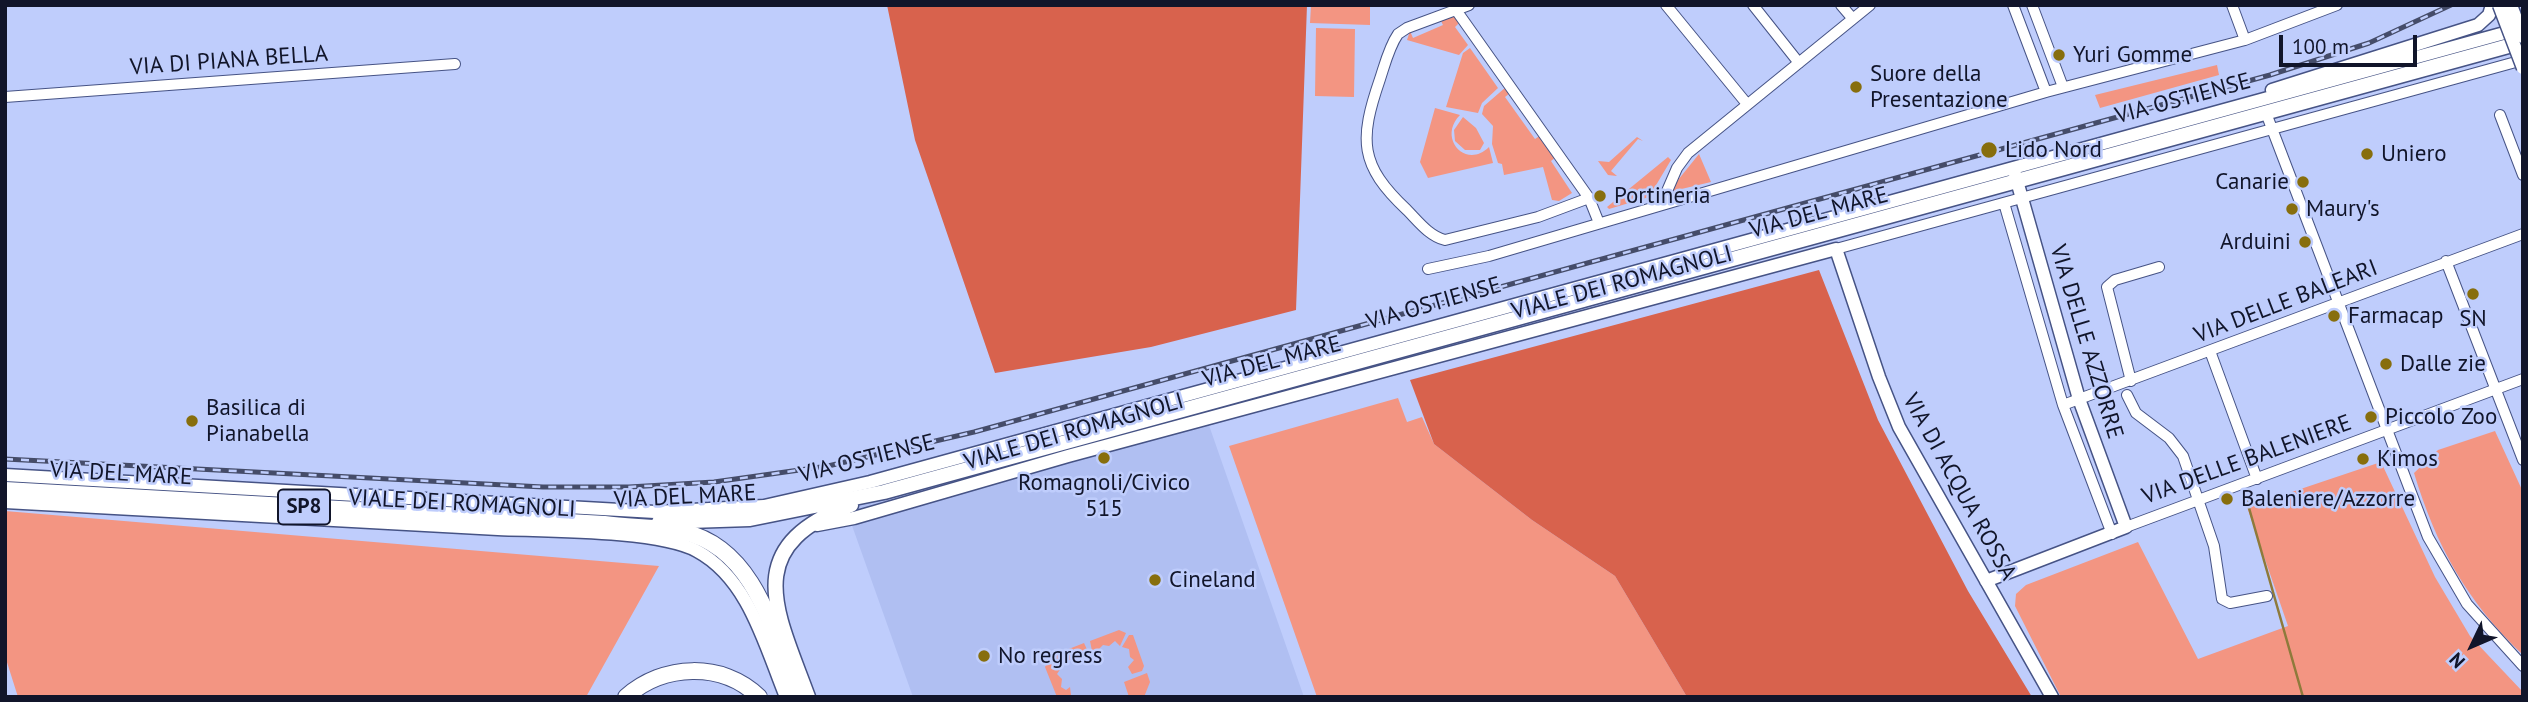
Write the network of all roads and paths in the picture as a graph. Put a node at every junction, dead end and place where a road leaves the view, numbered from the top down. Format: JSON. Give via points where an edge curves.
{"nodes":[{"id":1,"x":1469,"y":5,"type":"edge"},
{"id":2,"x":1666,"y":5,"type":"edge"},
{"id":3,"x":1753,"y":5,"type":"edge"},
{"id":4,"x":1841,"y":5,"type":"edge"},
{"id":5,"x":1870,"y":5,"type":"edge"},
{"id":6,"x":2013,"y":5,"type":"edge"},
{"id":7,"x":2032,"y":5,"type":"edge"},
{"id":8,"x":2232,"y":5,"type":"edge"},
{"id":9,"x":2337,"y":5,"type":"edge"},
{"id":10,"x":2492,"y":5,"type":"edge"},
{"id":11,"x":2499,"y":5,"type":"edge"},
{"id":12,"x":2511,"y":5,"type":"edge"},
{"id":13,"x":1456,"y":10,"type":"junction"},
{"id":14,"x":1853,"y":19,"type":"junction"},
{"id":15,"x":2523,"y":28,"type":"edge"},
{"id":16,"x":2245,"y":40,"type":"junction"},
{"id":17,"x":2523,"y":40,"type":"edge"},
{"id":18,"x":2523,"y":60,"type":"edge"},
{"id":19,"x":1799,"y":63,"type":"junction"},
{"id":20,"x":455,"y":64,"type":"dead end"},
{"id":21,"x":2523,"y":68,"type":"edge"},
{"id":22,"x":2063,"y":87,"type":"junction"},
{"id":23,"x":2046,"y":92,"type":"junction"},
{"id":24,"x":5,"y":97,"type":"edge"},
{"id":25,"x":2247,"y":103,"type":"junction"},
{"id":26,"x":1747,"y":104,"type":"junction"},
{"id":27,"x":2266,"y":113,"type":"junction"},
{"id":28,"x":2500,"y":115,"type":"dead end"},
{"id":29,"x":2273,"y":129,"type":"junction"},
{"id":30,"x":2013,"y":167,"type":"junction"},
{"id":31,"x":2523,"y":175,"type":"edge"},
{"id":32,"x":2017,"y":182,"type":"junction"},
{"id":33,"x":1588,"y":198,"type":"junction"},
{"id":34,"x":2021,"y":198,"type":"junction"},
{"id":35,"x":2004,"y":203,"type":"junction"},
{"id":36,"x":1661,"y":205,"type":"junction"},
{"id":37,"x":1599,"y":223,"type":"junction"},
{"id":38,"x":2523,"y":234,"type":"edge"},
{"id":39,"x":2034,"y":242,"type":"junction"},
{"id":40,"x":2016,"y":247,"type":"junction"},
{"id":41,"x":1836,"y":249,"type":"junction"},
{"id":42,"x":2446,"y":261,"type":"junction"},
{"id":43,"x":2159,"y":267,"type":"dead end"},
{"id":44,"x":1428,"y":269,"type":"dead end"},
{"id":45,"x":2340,"y":304,"type":"junction"},
{"id":46,"x":2210,"y":351,"type":"junction"},
{"id":47,"x":2523,"y":379,"type":"edge"},
{"id":48,"x":2131,"y":381,"type":"junction"},
{"id":49,"x":2494,"y":390,"type":"junction"},
{"id":50,"x":2127,"y":395,"type":"dead end"},
{"id":51,"x":2078,"y":399,"type":"junction"},
{"id":52,"x":2063,"y":405,"type":"junction"},
{"id":53,"x":2388,"y":431,"type":"junction"},
{"id":54,"x":2523,"y":460,"type":"edge"},
{"id":55,"x":5,"y":475,"type":"edge"},
{"id":56,"x":2257,"y":478,"type":"junction"},
{"id":57,"x":5,"y":490,"type":"edge"},
{"id":58,"x":884,"y":492,"type":"junction"},
{"id":59,"x":2197,"y":501,"type":"junction"},
{"id":60,"x":5,"y":502,"type":"edge"},
{"id":61,"x":604,"y":524,"type":"junction"},
{"id":62,"x":813,"y":526,"type":"junction"},
{"id":63,"x":2126,"y":527,"type":"junction"},
{"id":64,"x":2112,"y":534,"type":"junction"},
{"id":65,"x":1986,"y":581,"type":"junction"},
{"id":66,"x":2267,"y":596,"type":"dead end"},
{"id":67,"x":2523,"y":666,"type":"edge"},
{"id":68,"x":626,"y":697,"type":"edge"},
{"id":69,"x":759,"y":697,"type":"edge"},
{"id":70,"x":786,"y":697,"type":"edge"},
{"id":71,"x":799,"y":697,"type":"edge"},
{"id":72,"x":808,"y":697,"type":"edge"},
{"id":73,"x":2052,"y":697,"type":"edge"}],
"edges":[{"from":1,"to":13,"type":"street"},
{"from":2,"to":26,"type":"street"},
{"from":3,"to":19,"type":"street"},
{"from":4,"to":14,"type":"street"},
{"from":5,"to":14,"type":"street"},
{"from":6,"to":23,"type":"street"},
{"from":7,"to":22,"type":"street"},
{"from":8,"to":16,"type":"street"},
{"from":9,"to":16,"type":"street"},
{"from":10,"to":25,"type":"street","via":[[2487,19],[2478,25],[2286,84]]},
{"from":11,"to":21,"type":"street","bridge":true},
{"from":12,"to":17,"type":"street","bridge":true},
{"from":13,"to":33,"type":"street"},
{"from":13,"to":33,"type":"street","via":[[1404,29],[1393,43],[1366,135],[1382,186],[1432,234],[1445,240],[1538,217]]},
{"from":14,"to":19,"type":"street"},
{"from":15,"to":25,"type":"street","name":"VIA OSTIENSE"},
{"from":16,"to":22,"type":"street"},
{"from":17,"to":27,"type":"main road","name":"VIA DEL MARE","number":"SP8"},
{"from":18,"to":29,"type":"street","name":"VIALE DEI ROMAGNOLI"},
{"from":19,"to":26,"type":"street"},
{"from":20,"to":24,"type":"street","name":"VIA DI PIANA BELLA"},
{"from":22,"to":23,"type":"street"},
{"from":23,"to":36,"type":"street"},
{"from":25,"to":30,"type":"street","name":"VIA OSTIENSE"},
{"from":26,"to":36,"type":"street","via":[[1684,158]]},
{"from":27,"to":29,"type":"street"},
{"from":27,"to":32,"type":"main road","name":"VIA DEL MARE","number":"SP8"},
{"from":28,"to":31,"type":"street"},
{"from":29,"to":34,"type":"street","name":"VIALE DEI ROMAGNOLI"},
{"from":29,"to":45,"type":"street"},
{"from":30,"to":32,"type":"street","name":"VIA DELLE AZZORRE"},
{"from":30,"to":55,"type":"street","name":"VIA OSTIENSE","via":[[870,482],[764,506],[655,512]]},
{"from":32,"to":34,"type":"street","name":"VIA DELLE AZZORRE"},
{"from":32,"to":58,"type":"main road","name":"VIA DEL MARE","number":"SP8"},
{"from":33,"to":37,"type":"street"},
{"from":34,"to":35,"type":"street","name":"VIALE DEI ROMAGNOLI"},
{"from":34,"to":39,"type":"street","name":"VIA DELLE AZZORRE"},
{"from":35,"to":40,"type":"street","name":"VIA DELLE AZZORRE"},
{"from":35,"to":41,"type":"street","name":"VIALE DEI ROMAGNOLI"},
{"from":36,"to":37,"type":"street"},
{"from":37,"to":44,"type":"street"},
{"from":38,"to":42,"type":"street","name":"VIA DELLE BALEARI"},
{"from":39,"to":40,"type":"street"},
{"from":39,"to":51,"type":"street","name":"VIA DELLE AZZORRE"},
{"from":40,"to":52,"type":"street","name":"VIA DELLE AZZORRE"},
{"from":41,"to":62,"type":"street","name":"VIALE DEI ROMAGNOLI"},
{"from":41,"to":65,"type":"street","name":"VIA DI ACQUA ROSSA","via":[[1894,416]]},
{"from":42,"to":45,"type":"street","name":"VIA DELLE BALEARI"},
{"from":42,"to":49,"type":"street"},
{"from":43,"to":48,"type":"street","via":[[2112,281],[2107,287]]},
{"from":45,"to":46,"type":"street","name":"VIA DELLE BALEARI"},
{"from":45,"to":53,"type":"street"},
{"from":46,"to":48,"type":"street","name":"VIA DELLE BALEARI"},
{"from":46,"to":56,"type":"street"},
{"from":47,"to":49,"type":"street","name":"VIA DELLE BALENIERE"},
{"from":48,"to":51,"type":"street","name":"VIA DELLE BALEARI"},
{"from":49,"to":53,"type":"street","name":"VIA DELLE BALENIERE"},
{"from":49,"to":54,"type":"street"},
{"from":50,"to":59,"type":"street","via":[[2136,413],[2181,451]]},
{"from":51,"to":52,"type":"street","name":"VIA DELLE BALEARI"},
{"from":51,"to":63,"type":"street","name":"VIA DELLE AZZORRE"},
{"from":52,"to":64,"type":"street","name":"VIA DELLE AZZORRE"},
{"from":53,"to":56,"type":"street","name":"VIA DELLE BALENIERE"},
{"from":53,"to":67,"type":"street","via":[[2419,515],[2447,573],[2479,620]]},
{"from":56,"to":59,"type":"street","name":"VIA DELLE BALENIERE"},
{"from":57,"to":61,"type":"main road","name":"VIA DEL MARE","number":"SP8"},
{"from":58,"to":61,"type":"main road","name":"VIA DEL MARE","number":"SP8","via":[[750,519]]},
{"from":58,"to":62,"type":"main road","name":"VIALE DEI ROMAGNOLI"},
{"from":59,"to":63,"type":"street","name":"VIA DELLE BALENIERE"},
{"from":59,"to":66,"type":"street","via":[[2216,552],[2222,599],[2230,603]]},
{"from":60,"to":70,"type":"street","name":"VIALE DEI ROMAGNOLI","via":[[555,532],[678,543],[704,555],[733,580]]},
{"from":61,"to":71,"type":"main road","name":"VIALE DEI ROMAGNOLI","via":[[685,532],[730,555],[751,582]]},
{"from":62,"to":72,"type":"main road","name":"VIALE DEI ROMAGNOLI","via":[[798,534],[786,549],[774,582],[780,621]]},
{"from":63,"to":64,"type":"street","name":"VIA DELLE BALENIERE"},
{"from":64,"to":65,"type":"street","name":"VIA DELLE BALENIERE"},
{"from":65,"to":73,"type":"street","name":"VIA DI ACQUA ROSSA"},
{"from":68,"to":69,"type":"main road","via":[[651,680],[687,670],[730,678]]}]}
